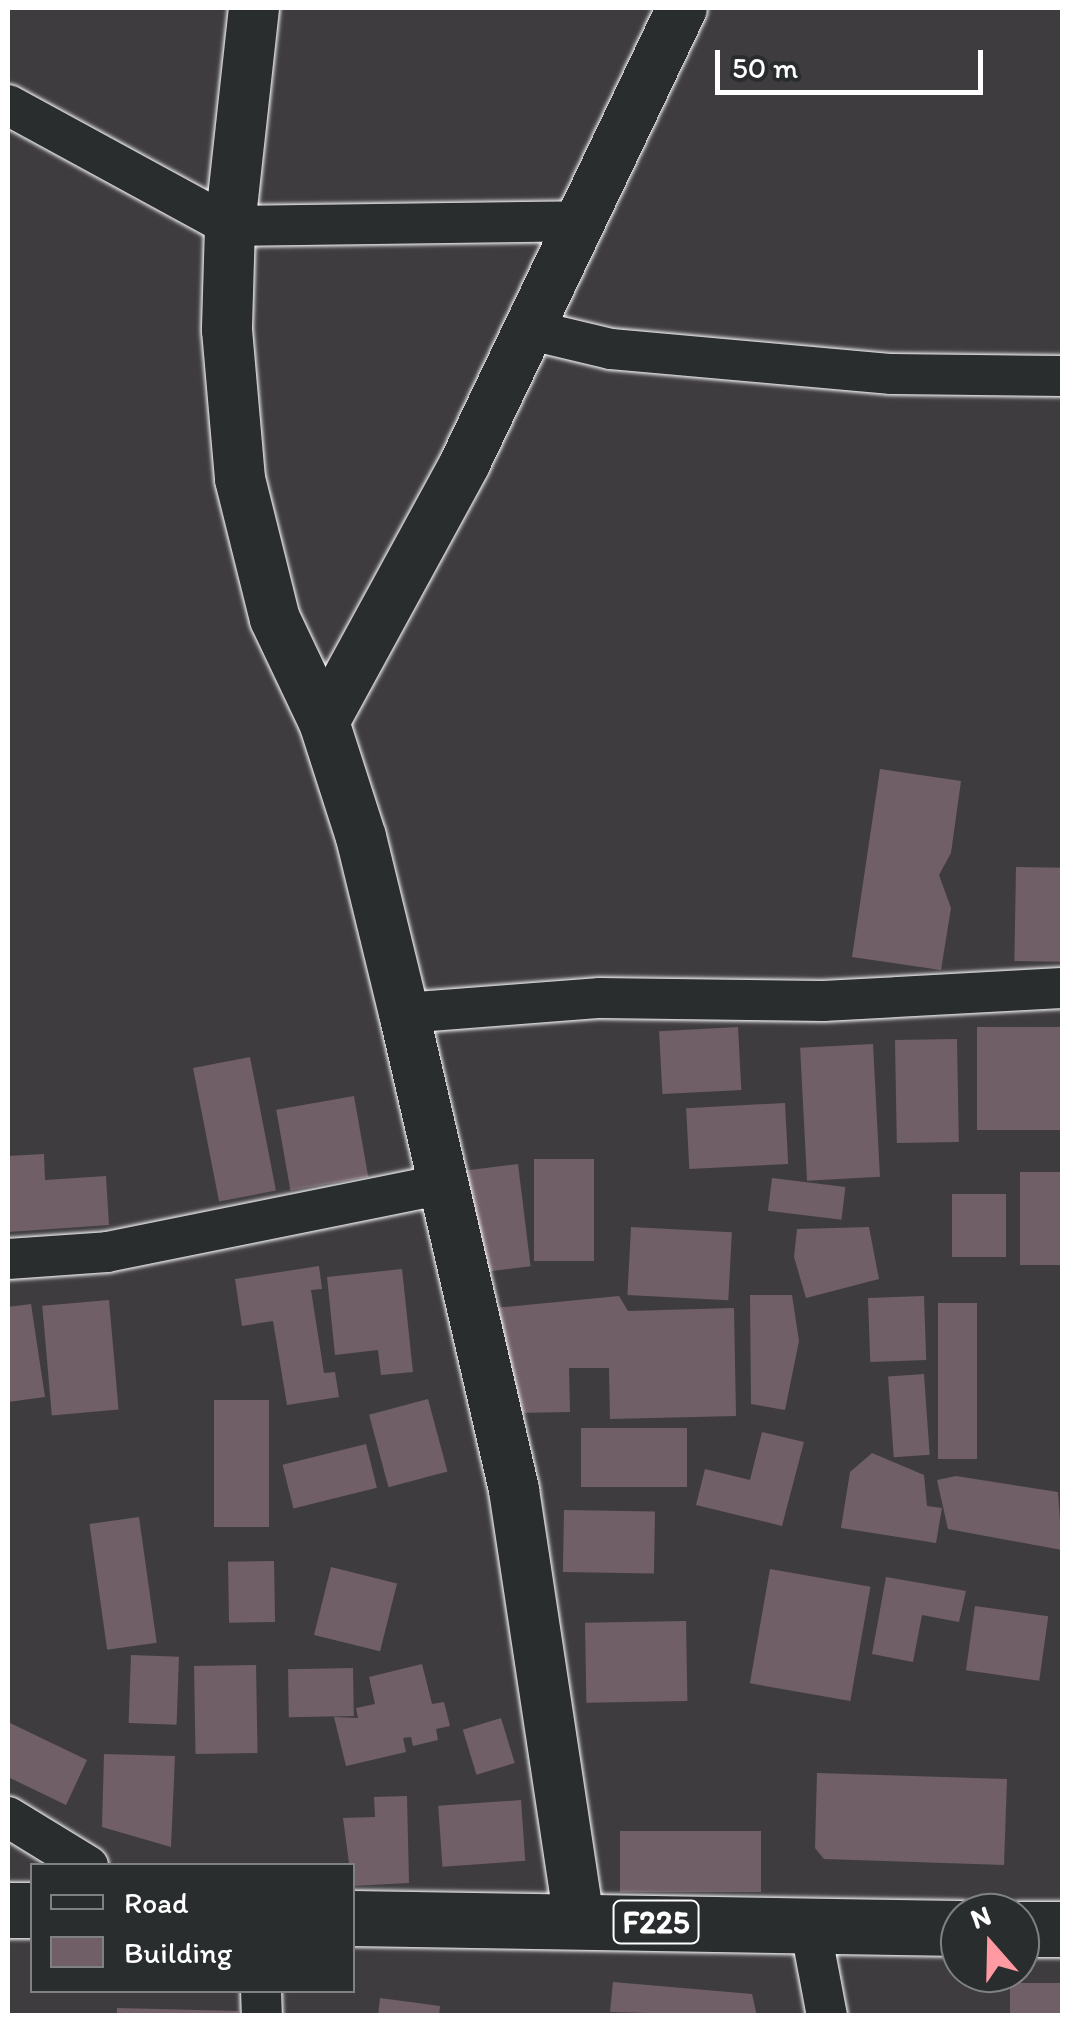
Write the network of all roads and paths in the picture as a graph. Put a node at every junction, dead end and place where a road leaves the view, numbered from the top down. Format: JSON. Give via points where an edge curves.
{"nodes":[{"id":1,"x":254,"y":8,"type":"edge"},
{"id":2,"x":682,"y":8,"type":"edge"},
{"id":3,"x":8,"y":105,"type":"edge"},
{"id":4,"x":576,"y":221,"type":"junction"},
{"id":5,"x":230,"y":226,"type":"junction"},
{"id":6,"x":530,"y":330,"type":"junction"},
{"id":7,"x":1062,"y":376,"type":"edge"},
{"id":8,"x":324,"y":722,"type":"junction"},
{"id":9,"x":1062,"y":988,"type":"edge"},
{"id":10,"x":404,"y":1014,"type":"junction"},
{"id":11,"x":439,"y":1184,"type":"junction"},
{"id":12,"x":8,"y":1258,"type":"edge"},
{"id":13,"x":8,"y":1817,"type":"edge"},
{"id":14,"x":83,"y":1863,"type":"edge"},
{"id":15,"x":355,"y":1918,"type":"edge"},
{"id":16,"x":579,"y":1920,"type":"junction"},
{"id":17,"x":810,"y":1926,"type":"junction"},
{"id":18,"x":940,"y":1928,"type":"edge"},
{"id":19,"x":827,"y":2016,"type":"edge"}],
"edges":[{"from":1,"to":5,"type":"street"},
{"from":2,"to":4,"type":"street","via":[[662,61]]},
{"from":3,"to":5,"type":"street"},
{"from":4,"to":5,"type":"street"},
{"from":4,"to":6,"type":"street"},
{"from":5,"to":8,"type":"street","via":[[227,330],[240,479],[276,619]]},
{"from":6,"to":7,"type":"street","via":[[612,349],[874,373]]},
{"from":6,"to":8,"type":"street"},
{"from":8,"to":10,"type":"street","via":[[361,836]]},
{"from":9,"to":10,"type":"street","via":[[823,1002],[600,998]]},
{"from":10,"to":11,"type":"street"},
{"from":11,"to":12,"type":"street","via":[[107,1252]]},
{"from":11,"to":16,"type":"street","via":[[514,1490]]},
{"from":13,"to":14,"type":"street"},
{"from":15,"to":16,"type":"main road","number":"F225"},
{"from":16,"to":17,"type":"main road","number":"F225"},
{"from":17,"to":18,"type":"main road","number":"F225"},
{"from":17,"to":19,"type":"street"}]}
